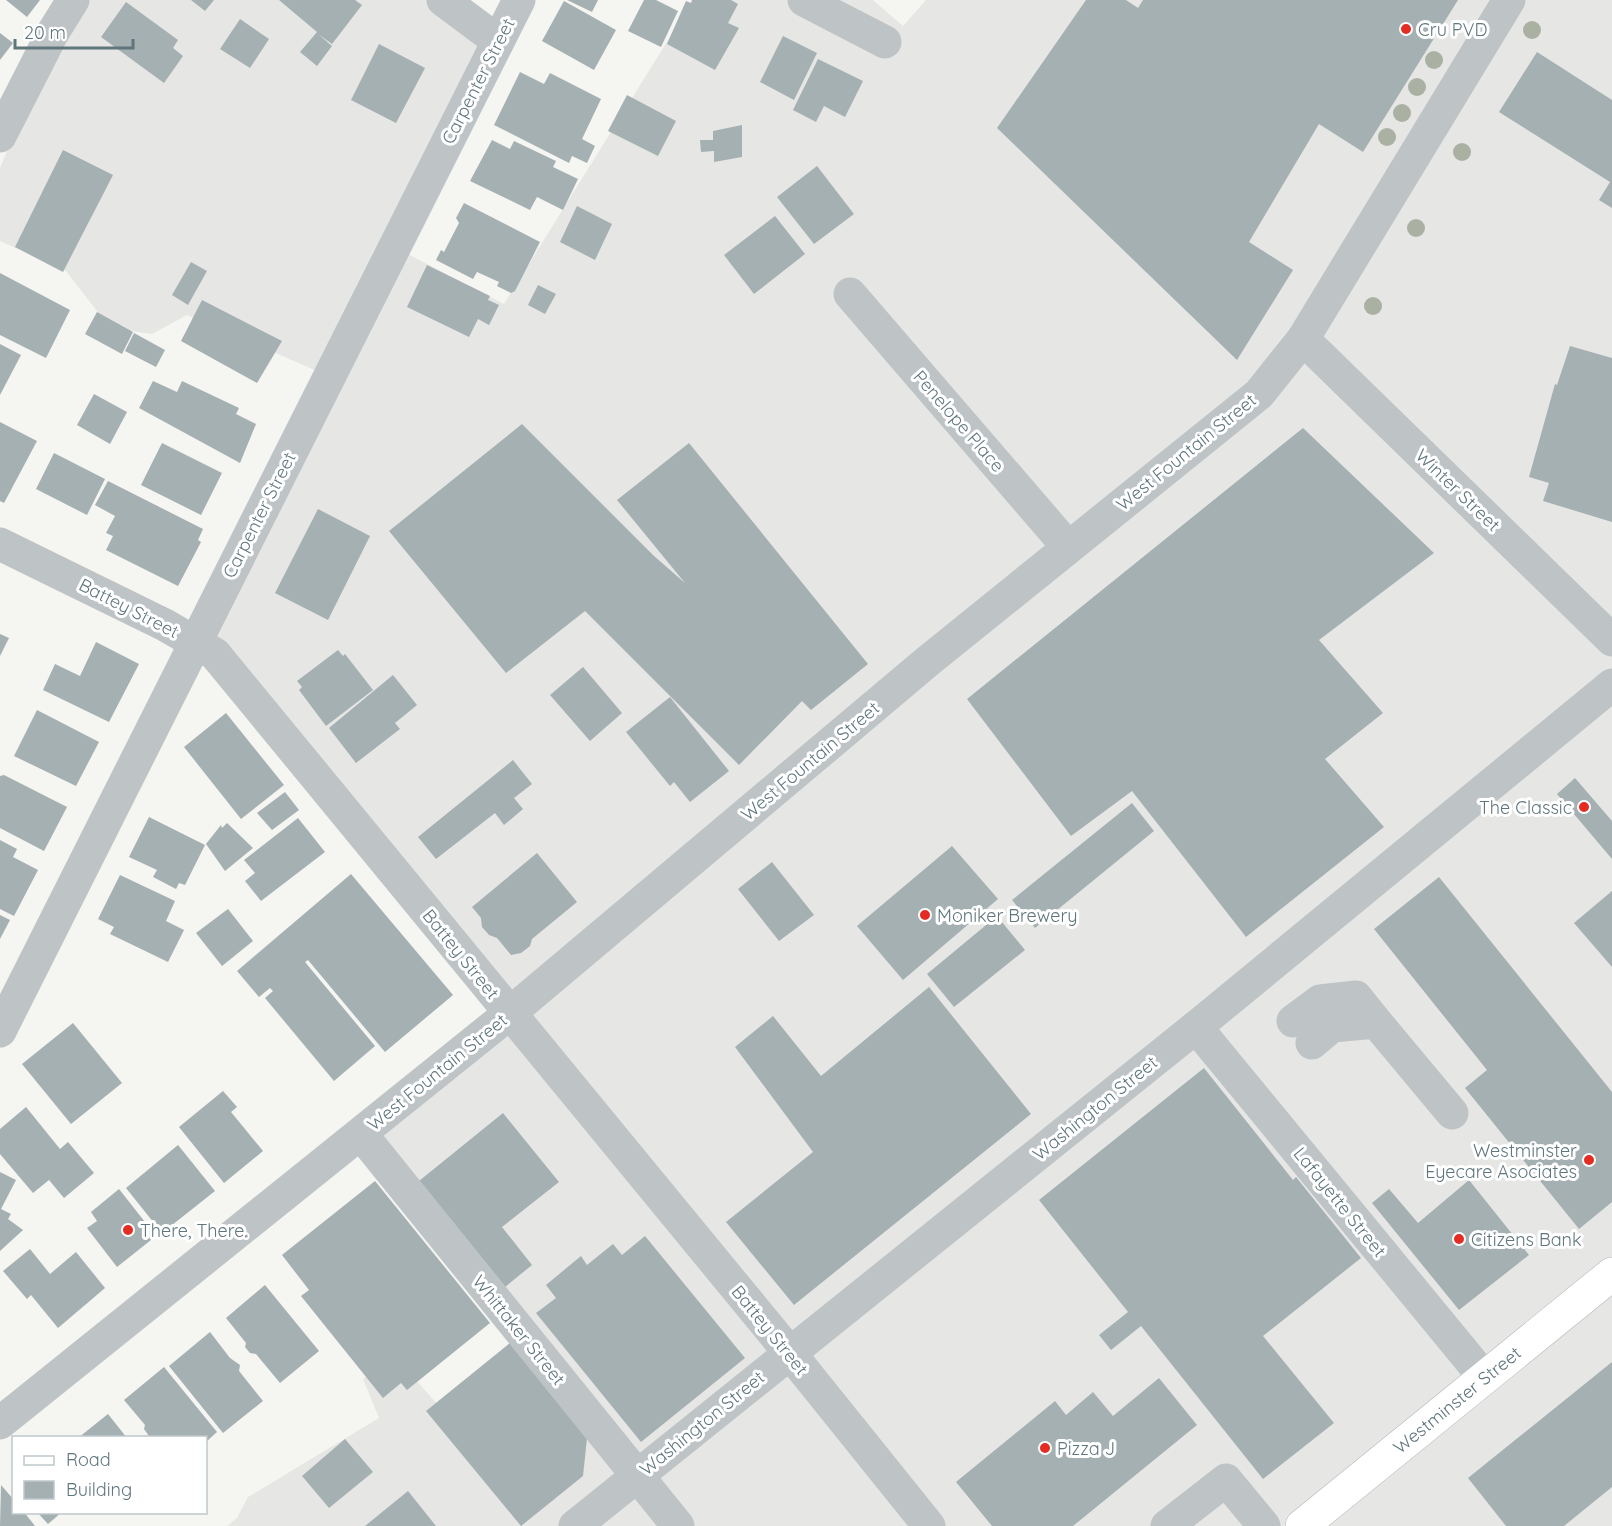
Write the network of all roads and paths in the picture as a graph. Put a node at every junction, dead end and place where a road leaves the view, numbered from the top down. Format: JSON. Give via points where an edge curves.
{"nodes":[{"id":1,"x":73,"y":0,"type":"edge"},
{"id":2,"x":443,"y":0,"type":"edge"},
{"id":3,"x":519,"y":0,"type":"edge"},
{"id":4,"x":804,"y":0,"type":"edge"},
{"id":5,"x":1509,"y":0,"type":"edge"},
{"id":6,"x":498,"y":41,"type":"junction"},
{"id":7,"x":885,"y":42,"type":"dead end"},
{"id":8,"x":0,"y":136,"type":"edge"},
{"id":9,"x":850,"y":294,"type":"dead end"},
{"id":10,"x":1303,"y":339,"type":"junction"},
{"id":11,"x":0,"y":544,"type":"edge"},
{"id":12,"x":1068,"y":547,"type":"junction"},
{"id":13,"x":1612,"y":640,"type":"edge"},
{"id":14,"x":195,"y":641,"type":"junction"},
{"id":15,"x":1612,"y":685,"type":"edge"},
{"id":16,"x":510,"y":1013,"type":"junction"},
{"id":17,"x":1196,"y":1028,"type":"junction"},
{"id":18,"x":0,"y":1031,"type":"edge"},
{"id":19,"x":1302,"y":1032,"type":"dead end"},
{"id":20,"x":1452,"y":1113,"type":"dead end"},
{"id":21,"x":361,"y":1134,"type":"junction"},
{"id":22,"x":1612,"y":1274,"type":"edge"},
{"id":23,"x":789,"y":1352,"type":"junction"},
{"id":24,"x":1484,"y":1377,"type":"junction"},
{"id":25,"x":0,"y":1423,"type":"edge"},
{"id":26,"x":637,"y":1476,"type":"junction"},
{"id":27,"x":1171,"y":1525,"type":"edge"},
{"id":28,"x":575,"y":1526,"type":"edge"},
{"id":29,"x":678,"y":1526,"type":"edge"},
{"id":30,"x":929,"y":1526,"type":"edge"},
{"id":31,"x":1264,"y":1526,"type":"edge"},
{"id":32,"x":1302,"y":1526,"type":"edge"}],
"edges":[{"from":1,"to":8,"type":"street"},
{"from":2,"to":6,"type":"street"},
{"from":3,"to":6,"type":"street","name":"Carpenter Street"},
{"from":4,"to":7,"type":"street"},
{"from":5,"to":10,"type":"street","name":"West Fountain Street"},
{"from":6,"to":14,"type":"street","name":"Carpenter Street"},
{"from":9,"to":12,"type":"street","name":"Penelope Place"},
{"from":10,"to":12,"type":"street","name":"West Fountain Street","via":[[1259,394]]},
{"from":10,"to":13,"type":"street","name":"Winter Street"},
{"from":11,"to":14,"type":"street","name":"Battey Street"},
{"from":12,"to":16,"type":"street","name":"West Fountain Street"},
{"from":14,"to":16,"type":"street","name":"Battey Street","via":[[215,654]]},
{"from":14,"to":18,"type":"street","name":"Carpenter Street"},
{"from":15,"to":17,"type":"street","name":"Washington Street"},
{"from":16,"to":21,"type":"street","name":"West Fountain Street"},
{"from":16,"to":23,"type":"street","name":"Battey Street"},
{"from":17,"to":23,"type":"street","name":"Washington Street"},
{"from":17,"to":24,"type":"street","name":"Lafayette Street"},
{"from":19,"to":20,"type":"street","via":[[1376,1022]]},
{"from":21,"to":25,"type":"street","name":"West Fountain Street"},
{"from":21,"to":26,"type":"street","name":"Whittaker Street"},
{"from":22,"to":24,"type":"main road","name":"Westminster Street"},
{"from":23,"to":26,"type":"street","name":"Washington Street"},
{"from":23,"to":30,"type":"street","name":"Battey Street"},
{"from":24,"to":32,"type":"main road","name":"Westminster Street"},
{"from":26,"to":28,"type":"street","name":"Washington Street"},
{"from":26,"to":29,"type":"street","name":"Whittaker Street"},
{"from":27,"to":31,"type":"street","via":[[1226,1480]]}]}
